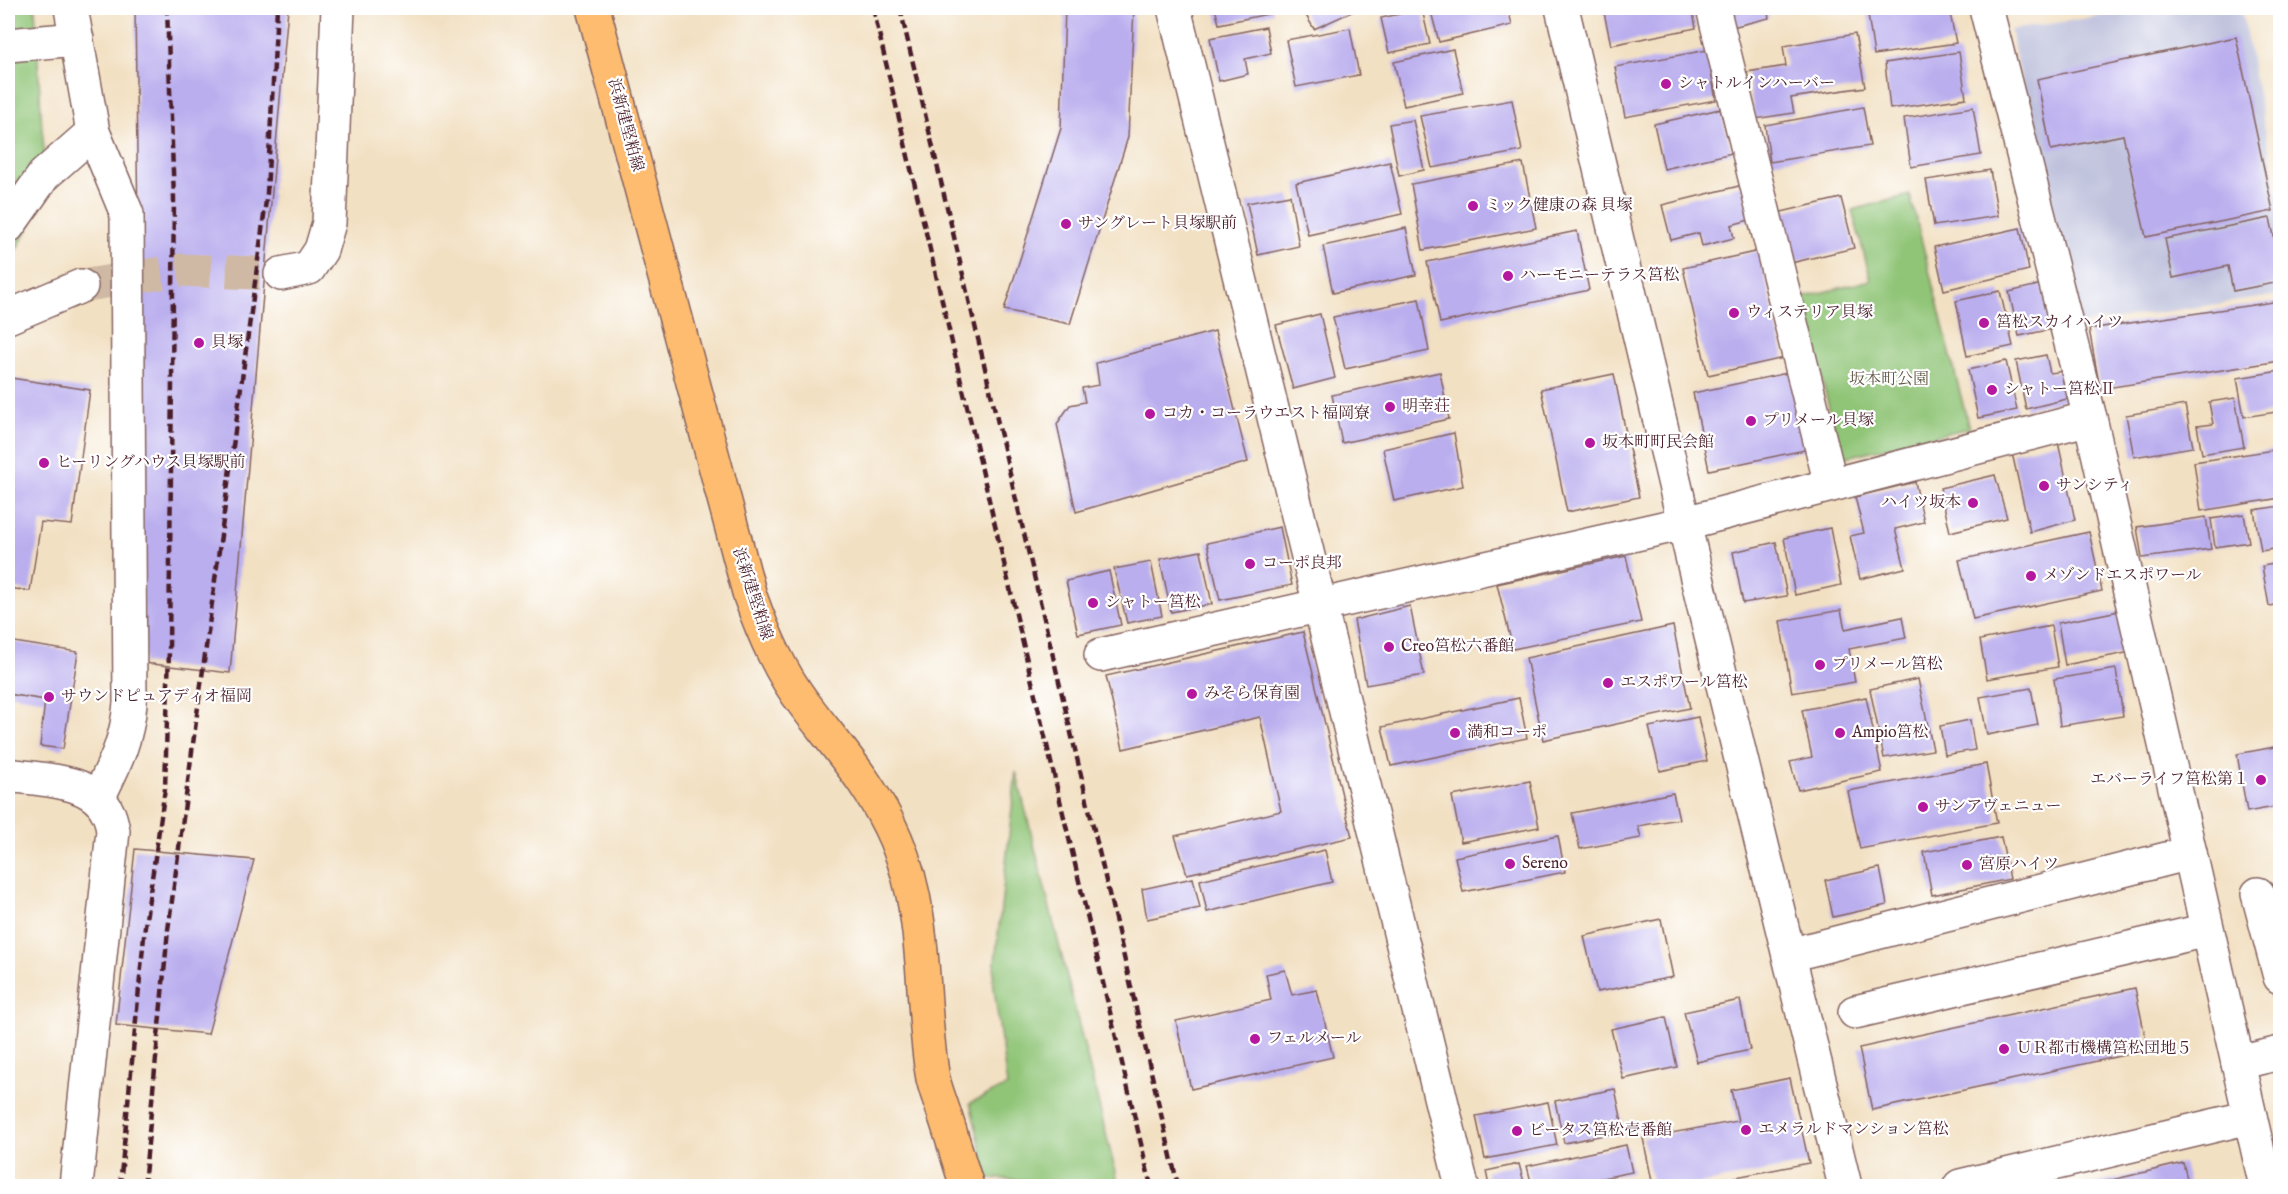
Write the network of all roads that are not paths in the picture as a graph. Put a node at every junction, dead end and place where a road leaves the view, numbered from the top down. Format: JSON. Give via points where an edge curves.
{"nodes":[{"id":1,"x":71,"y":8,"type":"edge"},
{"id":2,"x":338,"y":8,"type":"edge"},
{"id":3,"x":593,"y":8,"type":"edge"},
{"id":4,"x":1174,"y":8,"type":"edge"},
{"id":5,"x":1562,"y":8,"type":"edge"},
{"id":6,"x":1713,"y":8,"type":"edge"},
{"id":7,"x":1986,"y":8,"type":"edge"},
{"id":8,"x":77,"y":39,"type":"junction"},
{"id":9,"x":8,"y":45,"type":"edge"},
{"id":10,"x":93,"y":132,"type":"junction"},
{"id":11,"x":8,"y":226,"type":"edge"},
{"id":12,"x":281,"y":274,"type":"tunnel mouth"},
{"id":13,"x":81,"y":286,"type":"tunnel mouth"},
{"id":14,"x":8,"y":316,"type":"edge"},
{"id":15,"x":2090,"y":418,"type":"junction"},
{"id":16,"x":1832,"y":485,"type":"junction"},
{"id":17,"x":1685,"y":523,"type":"junction"},
{"id":18,"x":1320,"y":607,"type":"junction"},
{"id":19,"x":1101,"y":655,"type":"dead end"},
{"id":20,"x":8,"y":775,"type":"edge"},
{"id":21,"x":98,"y":798,"type":"junction"},
{"id":22,"x":2190,"y":853,"type":"junction"},
{"id":23,"x":2258,"y":894,"type":"dead end"},
{"id":24,"x":2207,"y":930,"type":"junction"},
{"id":25,"x":1789,"y":955,"type":"junction"},
{"id":26,"x":2280,"y":977,"type":"edge"},
{"id":27,"x":1855,"y":1012,"type":"dead end"},
{"id":28,"x":2280,"y":1053,"type":"edge"},
{"id":29,"x":2238,"y":1063,"type":"junction"},
{"id":30,"x":2250,"y":1117,"type":"junction"},
{"id":31,"x":76,"y":1186,"type":"edge"},
{"id":32,"x":967,"y":1186,"type":"edge"},
{"id":33,"x":1462,"y":1186,"type":"edge"},
{"id":34,"x":1845,"y":1186,"type":"edge"},
{"id":35,"x":1960,"y":1186,"type":"edge"},
{"id":36,"x":2266,"y":1186,"type":"edge"}],
"edges":[{"from":1,"to":8,"type":"street"},
{"from":2,"to":12,"type":"street","via":[[329,223],[321,250],[309,268]]},
{"from":3,"to":32,"type":"main road","name":"浜新建堅粕線","via":[[753,606],[781,669],[879,803],[904,864],[919,932],[932,1075]]},
{"from":4,"to":18,"type":"street"},
{"from":5,"to":17,"type":"street"},
{"from":6,"to":16,"type":"street"},
{"from":7,"to":15,"type":"street"},
{"from":8,"to":9,"type":"street"},
{"from":8,"to":10,"type":"street"},
{"from":10,"to":11,"type":"street","via":[[44,175]]},
{"from":10,"to":21,"type":"street","via":[[127,214],[130,703],[120,752]]},
{"from":13,"to":14,"type":"street"},
{"from":15,"to":16,"type":"street"},
{"from":15,"to":22,"type":"street"},
{"from":16,"to":17,"type":"street"},
{"from":17,"to":18,"type":"street"},
{"from":17,"to":25,"type":"street"},
{"from":18,"to":19,"type":"street"},
{"from":18,"to":33,"type":"street"},
{"from":20,"to":21,"type":"street","via":[[67,784]]},
{"from":21,"to":31,"type":"street","via":[[108,812],[113,831],[112,853]]},
{"from":22,"to":24,"type":"street"},
{"from":22,"to":25,"type":"street"},
{"from":23,"to":26,"type":"street"},
{"from":24,"to":27,"type":"street"},
{"from":24,"to":29,"type":"street"},
{"from":25,"to":34,"type":"street"},
{"from":28,"to":29,"type":"street"},
{"from":29,"to":30,"type":"street"},
{"from":30,"to":35,"type":"street"},
{"from":30,"to":36,"type":"street"}]}
